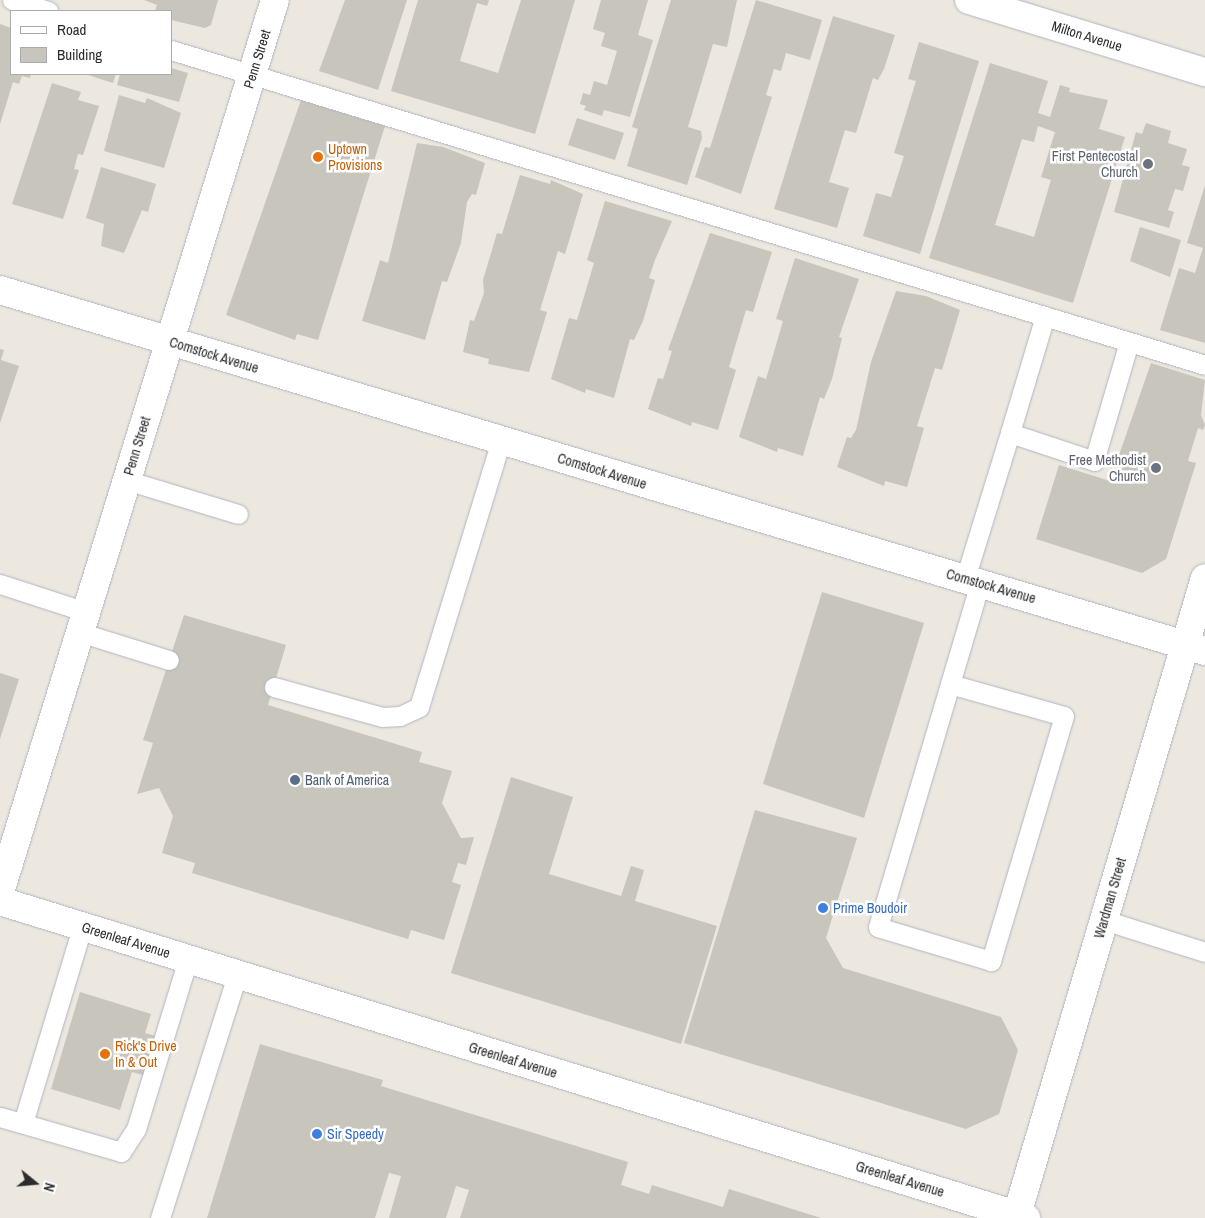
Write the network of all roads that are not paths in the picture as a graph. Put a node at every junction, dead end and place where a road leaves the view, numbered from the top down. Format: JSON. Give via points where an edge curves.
{"nodes":[{"id":1,"x":12,"y":0,"type":"edge"},
{"id":2,"x":275,"y":0,"type":"edge"},
{"id":3,"x":969,"y":0,"type":"edge"},
{"id":4,"x":1013,"y":6,"type":"edge"},
{"id":5,"x":45,"y":10,"type":"edge"},
{"id":6,"x":172,"y":50,"type":"edge"},
{"id":7,"x":1205,"y":72,"type":"edge"},
{"id":8,"x":252,"y":75,"type":"junction"},
{"id":9,"x":0,"y":290,"type":"edge"},
{"id":10,"x":1046,"y":316,"type":"junction"},
{"id":11,"x":169,"y":342,"type":"junction"},
{"id":12,"x":1129,"y":342,"type":"junction"},
{"id":13,"x":1205,"y":365,"type":"edge"},
{"id":14,"x":1010,"y":434,"type":"junction"},
{"id":15,"x":501,"y":441,"type":"junction"},
{"id":16,"x":126,"y":480,"type":"junction"},
{"id":17,"x":238,"y":514,"type":"dead end"},
{"id":18,"x":1205,"y":578,"type":"edge"},
{"id":19,"x":973,"y":581,"type":"junction"},
{"id":20,"x":0,"y":584,"type":"edge"},
{"id":21,"x":83,"y":622,"type":"junction"},
{"id":22,"x":1195,"y":648,"type":"edge"},
{"id":23,"x":169,"y":660,"type":"dead end"},
{"id":24,"x":950,"y":684,"type":"junction"},
{"id":25,"x":274,"y":687,"type":"dead end"},
{"id":26,"x":0,"y":892,"type":"edge"},
{"id":27,"x":0,"y":901,"type":"edge"},
{"id":28,"x":1104,"y":920,"type":"junction"},
{"id":29,"x":82,"y":927,"type":"junction"},
{"id":30,"x":1205,"y":952,"type":"edge"},
{"id":31,"x":188,"y":959,"type":"junction"},
{"id":32,"x":237,"y":975,"type":"junction"},
{"id":33,"x":0,"y":1117,"type":"edge"},
{"id":34,"x":23,"y":1123,"type":"junction"},
{"id":35,"x":1020,"y":1217,"type":"edge"},
{"id":36,"x":160,"y":1218,"type":"edge"}],
"edges":[{"from":1,"to":5,"type":"lane"},
{"from":2,"to":8,"type":"street","name":"Penn Street"},
{"from":3,"to":4,"type":"street","name":"Milton Avenue"},
{"from":4,"to":7,"type":"street","name":"Milton Avenue"},
{"from":6,"to":8,"type":"lane"},
{"from":8,"to":10,"type":"lane"},
{"from":8,"to":11,"type":"street","name":"Penn Street"},
{"from":9,"to":11,"type":"street","name":"Comstock Avenue"},
{"from":10,"to":12,"type":"lane"},
{"from":10,"to":14,"type":"lane"},
{"from":11,"to":15,"type":"street","name":"Comstock Avenue"},
{"from":11,"to":16,"type":"street","name":"Penn Street"},
{"from":12,"to":13,"type":"lane"},
{"from":12,"to":14,"type":"lane","via":[[1094,461]]},
{"from":14,"to":19,"type":"lane"},
{"from":15,"to":19,"type":"street","name":"Comstock Avenue"},
{"from":15,"to":25,"type":"lane","via":[[419,707],[400,716],[382,717]]},
{"from":16,"to":17,"type":"lane"},
{"from":16,"to":21,"type":"street","name":"Penn Street"},
{"from":18,"to":22,"type":"street","name":"Wardman Street"},
{"from":19,"to":22,"type":"street","name":"Comstock Avenue"},
{"from":19,"to":24,"type":"lane"},
{"from":20,"to":21,"type":"lane"},
{"from":21,"to":23,"type":"lane"},
{"from":21,"to":26,"type":"street","name":"Penn Street"},
{"from":22,"to":28,"type":"street","name":"Wardman Street"},
{"from":24,"to":24,"type":"lane","via":[[878,927],[991,962],[1064,716]]},
{"from":27,"to":29,"type":"street","name":"Greenleaf Avenue"},
{"from":28,"to":30,"type":"lane"},
{"from":28,"to":35,"type":"street","name":"Wardman Street"},
{"from":29,"to":31,"type":"street","name":"Greenleaf Avenue"},
{"from":29,"to":34,"type":"lane"},
{"from":31,"to":32,"type":"street","name":"Greenleaf Avenue"},
{"from":31,"to":34,"type":"lane","via":[[136,1129],[121,1152]]},
{"from":32,"to":35,"type":"street","name":"Greenleaf Avenue"},
{"from":32,"to":36,"type":"lane"},
{"from":33,"to":34,"type":"lane"}]}
